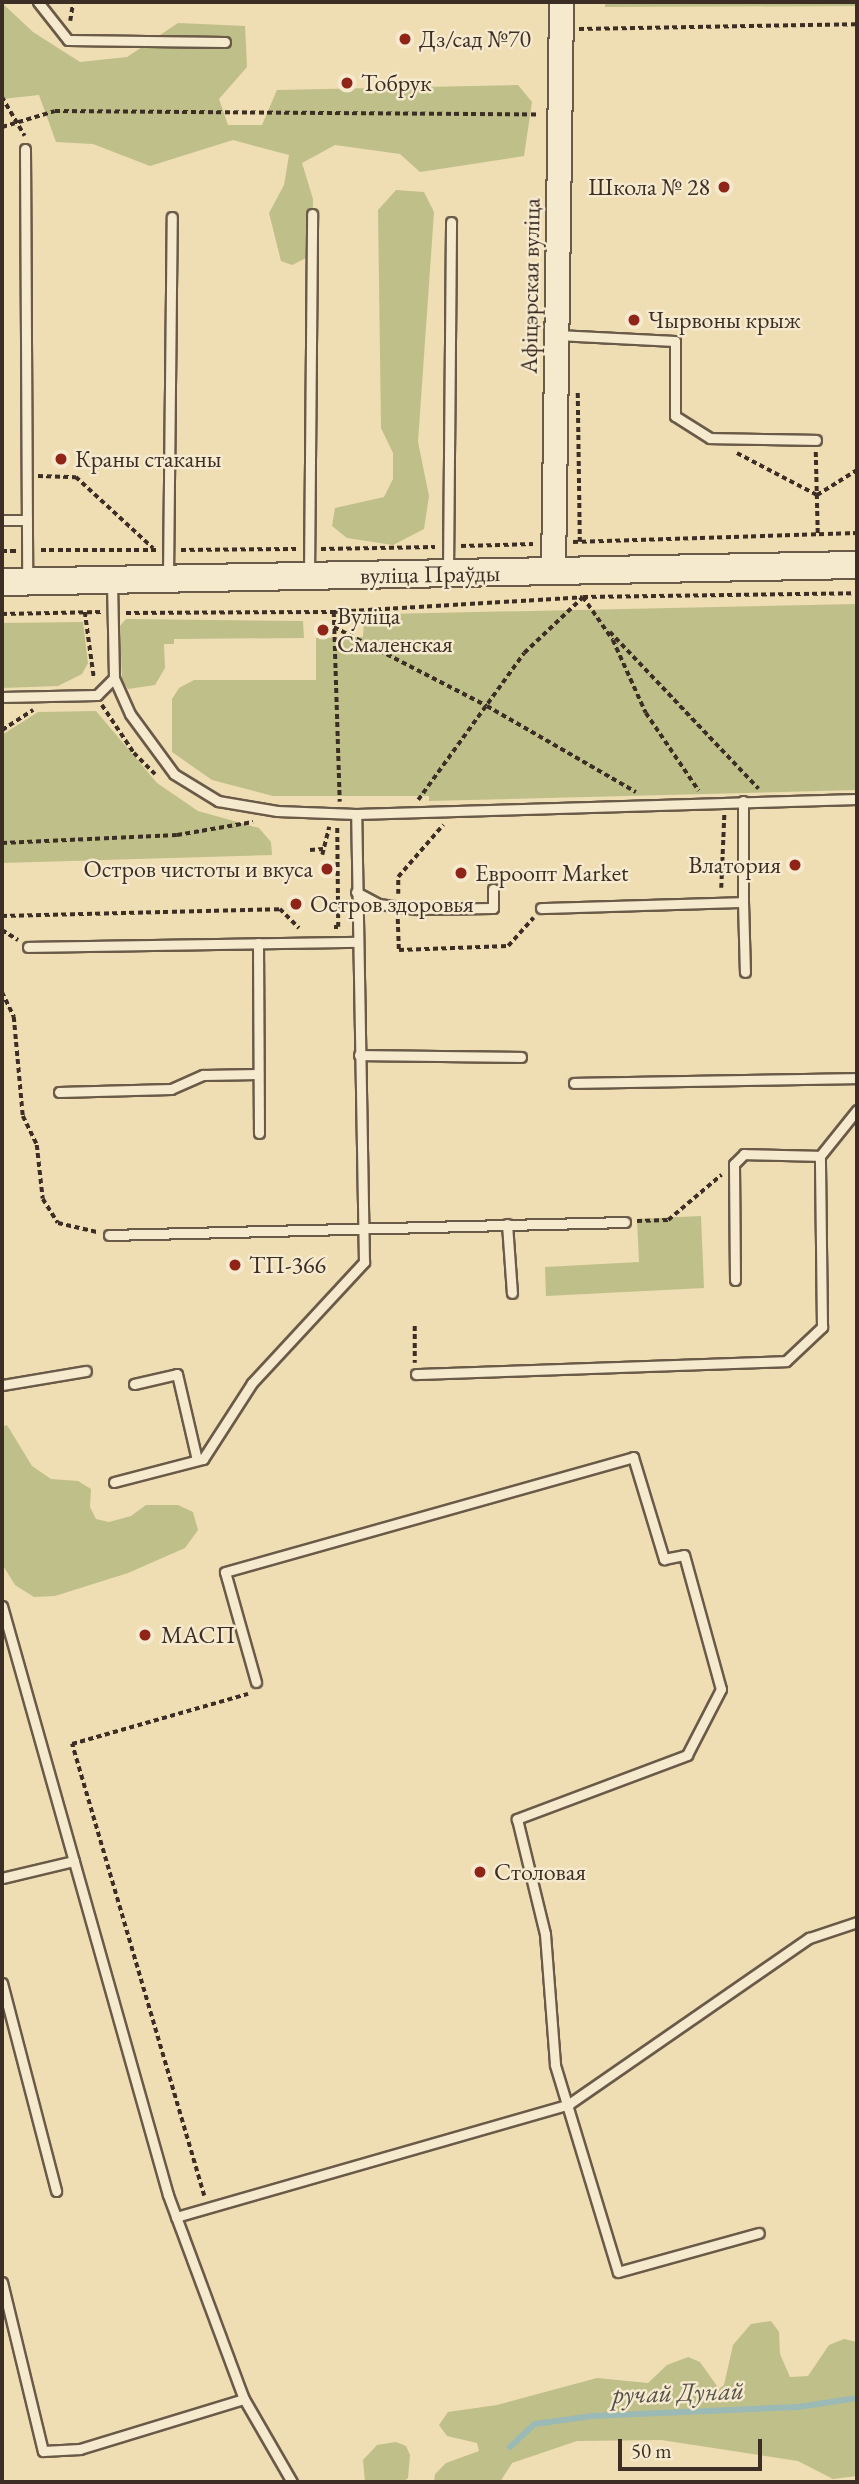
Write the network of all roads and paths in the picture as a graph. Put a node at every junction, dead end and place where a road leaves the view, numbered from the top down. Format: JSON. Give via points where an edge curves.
{"nodes":[{"id":1,"x":38,"y":2,"type":"edge"},
{"id":2,"x":561,"y":2,"type":"edge"},
{"id":3,"x":857,"y":24,"type":"edge"},
{"id":4,"x":578,"y":29,"type":"dead end"},
{"id":5,"x":225,"y":42,"type":"dead end"},
{"id":6,"x":2,"y":97,"type":"edge"},
{"id":7,"x":559,"y":114,"type":"junction"},
{"id":8,"x":19,"y":122,"type":"junction"},
{"id":9,"x":2,"y":127,"type":"edge"},
{"id":10,"x":26,"y":149,"type":"joint"},
{"id":11,"x":312,"y":214,"type":"dead end"},
{"id":12,"x":172,"y":217,"type":"dead end"},
{"id":13,"x":451,"y":222,"type":"dead end"},
{"id":14,"x":555,"y":335,"type":"junction"},
{"id":15,"x":710,"y":438,"type":"junction"},
{"id":16,"x":816,"y":440,"type":"joint"},
{"id":17,"x":857,"y":470,"type":"edge"},
{"id":18,"x":27,"y":476,"type":"junction"},
{"id":19,"x":817,"y":495,"type":"junction"},
{"id":20,"x":2,"y":520,"type":"edge"},
{"id":21,"x":27,"y":520,"type":"junction"},
{"id":22,"x":857,"y":533,"type":"edge"},
{"id":23,"x":818,"y":534,"type":"junction"},
{"id":24,"x":554,"y":542,"type":"junction"},
{"id":25,"x":448,"y":547,"type":"junction"},
{"id":26,"x":309,"y":549,"type":"junction"},
{"id":27,"x":27,"y":550,"type":"junction"},
{"id":28,"x":154,"y":550,"type":"junction"},
{"id":29,"x":168,"y":550,"type":"junction"},
{"id":30,"x":2,"y":551,"type":"edge"},
{"id":31,"x":857,"y":565,"type":"edge"},
{"id":32,"x":553,"y":571,"type":"junction"},
{"id":33,"x":448,"y":573,"type":"junction"},
{"id":34,"x":309,"y":576,"type":"junction"},
{"id":35,"x":168,"y":579,"type":"junction"},
{"id":36,"x":112,"y":580,"type":"junction"},
{"id":37,"x":14,"y":582,"type":"edge"},
{"id":38,"x":857,"y":593,"type":"edge"},
{"id":39,"x":583,"y":597,"type":"junction"},
{"id":40,"x":85,"y":612,"type":"junction"},
{"id":41,"x":113,"y":612,"type":"junction"},
{"id":42,"x":334,"y":612,"type":"junction"},
{"id":43,"x":2,"y":614,"type":"edge"},
{"id":44,"x":603,"y":626,"type":"junction"},
{"id":45,"x":334,"y":627,"type":"junction"},
{"id":46,"x":114,"y":678,"type":"junction"},
{"id":47,"x":97,"y":695,"type":"junction"},
{"id":48,"x":2,"y":697,"type":"edge"},
{"id":49,"x":487,"y":706,"type":"junction"},
{"id":50,"x":90,"y":707,"type":"dead end"},
{"id":51,"x":103,"y":707,"type":"junction"},
{"id":52,"x":36,"y":708,"type":"dead end"},
{"id":53,"x":2,"y":730,"type":"edge"},
{"id":54,"x":157,"y":777,"type":"dead end"},
{"id":55,"x":857,"y":799,"type":"edge"},
{"id":56,"x":770,"y":800,"type":"junction"},
{"id":57,"x":743,"y":801,"type":"junction"},
{"id":58,"x":706,"y":802,"type":"junction"},
{"id":59,"x":654,"y":803,"type":"junction"},
{"id":60,"x":409,"y":810,"type":"junction"},
{"id":61,"x":340,"y":813,"type":"junction"},
{"id":62,"x":356,"y":814,"type":"junction"},
{"id":63,"x":233,"y":815,"type":"dead end"},
{"id":64,"x":712,"y":815,"type":"dead end"},
{"id":65,"x":743,"y":815,"type":"junction"},
{"id":66,"x":432,"y":823,"type":"dead end"},
{"id":67,"x":445,"y":823,"type":"dead end"},
{"id":68,"x":356,"y":825,"type":"junction"},
{"id":69,"x":317,"y":826,"type":"dead end"},
{"id":70,"x":330,"y":827,"type":"junction"},
{"id":71,"x":337,"y":827,"type":"junction"},
{"id":72,"x":2,"y":843,"type":"edge"},
{"id":73,"x":323,"y":849,"type":"junction"},
{"id":74,"x":310,"y":850,"type":"dead end"},
{"id":75,"x":321,"y":855,"type":"dead end"},
{"id":76,"x":493,"y":889,"type":"dead end"},
{"id":77,"x":356,"y":892,"type":"junction"},
{"id":78,"x":743,"y":902,"type":"junction"},
{"id":79,"x":541,"y":908,"type":"dead end"},
{"id":80,"x":2,"y":916,"type":"edge"},
{"id":81,"x":310,"y":928,"type":"dead end"},
{"id":82,"x":324,"y":928,"type":"dead end"},
{"id":83,"x":2,"y":930,"type":"edge"},
{"id":84,"x":356,"y":942,"type":"junction"},
{"id":85,"x":258,"y":943,"type":"junction"},
{"id":86,"x":28,"y":947,"type":"joint"},
{"id":87,"x":745,"y":972,"type":"dead end"},
{"id":88,"x":2,"y":992,"type":"edge"},
{"id":89,"x":359,"y":1055,"type":"junction"},
{"id":90,"x":521,"y":1057,"type":"dead end"},
{"id":91,"x":258,"y":1074,"type":"junction"},
{"id":92,"x":857,"y":1078,"type":"edge"},
{"id":93,"x":574,"y":1083,"type":"dead end"},
{"id":94,"x":59,"y":1092,"type":"dead end"},
{"id":95,"x":857,"y":1110,"type":"edge"},
{"id":96,"x":259,"y":1133,"type":"dead end"},
{"id":97,"x":820,"y":1156,"type":"junction"},
{"id":98,"x":734,"y":1164,"type":"junction"},
{"id":99,"x":625,"y":1222,"type":"joint"},
{"id":100,"x":507,"y":1224,"type":"junction"},
{"id":101,"x":362,"y":1226,"type":"junction"},
{"id":102,"x":109,"y":1235,"type":"joint"},
{"id":103,"x":735,"y":1280,"type":"dead end"},
{"id":104,"x":512,"y":1293,"type":"dead end"},
{"id":105,"x":415,"y":1326,"type":"dead end"},
{"id":106,"x":416,"y":1369,"type":"joint"},
{"id":107,"x":86,"y":1371,"type":"dead end"},
{"id":108,"x":134,"y":1384,"type":"dead end"},
{"id":109,"x":2,"y":1385,"type":"edge"},
{"id":110,"x":197,"y":1460,"type":"junction"},
{"id":111,"x":114,"y":1482,"type":"dead end"},
{"id":112,"x":2,"y":1606,"type":"edge"},
{"id":113,"x":256,"y":1682,"type":"joint"},
{"id":114,"x":74,"y":1861,"type":"junction"},
{"id":115,"x":2,"y":1878,"type":"edge"},
{"id":116,"x":857,"y":1922,"type":"edge"},
{"id":117,"x":2,"y":1983,"type":"edge"},
{"id":118,"x":569,"y":2104,"type":"junction"},
{"id":119,"x":56,"y":2191,"type":"dead end"},
{"id":120,"x":208,"y":2208,"type":"junction"},
{"id":121,"x":176,"y":2217,"type":"junction"},
{"id":122,"x":759,"y":2233,"type":"dead end"},
{"id":123,"x":2,"y":2282,"type":"edge"},
{"id":124,"x":244,"y":2399,"type":"junction"},
{"id":125,"x":292,"y":2482,"type":"edge"}],
"edges":[{"from":1,"to":5,"type":"lane","via":[[68,40]]},
{"from":2,"to":7,"type":"street","name":"Афіцэрская вуліца"},
{"from":3,"to":4,"type":"path"},
{"from":6,"to":8,"type":"path"},
{"from":7,"to":8,"type":"path","via":[[55,111]]},
{"from":7,"to":14,"type":"street","name":"Афіцэрская вуліца"},
{"from":8,"to":9,"type":"path"},
{"from":8,"to":10,"type":"path"},
{"from":10,"to":18,"type":"lane"},
{"from":11,"to":26,"type":"lane"},
{"from":12,"to":29,"type":"lane"},
{"from":13,"to":25,"type":"lane"},
{"from":14,"to":15,"type":"lane","via":[[675,341],[676,416]]},
{"from":14,"to":24,"type":"street","name":"Афіцэрская вуліца"},
{"from":15,"to":16,"type":"lane"},
{"from":15,"to":19,"type":"path"},
{"from":16,"to":19,"type":"path"},
{"from":17,"to":19,"type":"path"},
{"from":18,"to":21,"type":"lane"},
{"from":18,"to":28,"type":"path","via":[[76,477]]},
{"from":19,"to":23,"type":"path"},
{"from":20,"to":21,"type":"lane"},
{"from":21,"to":27,"type":"lane"},
{"from":22,"to":23,"type":"path"},
{"from":23,"to":24,"type":"path"},
{"from":24,"to":25,"type":"path"},
{"from":24,"to":32,"type":"street","name":"Афіцэрская вуліца"},
{"from":25,"to":26,"type":"path"},
{"from":25,"to":33,"type":"lane"},
{"from":26,"to":29,"type":"path"},
{"from":26,"to":34,"type":"lane"},
{"from":27,"to":28,"type":"path"},
{"from":27,"to":30,"type":"path"},
{"from":27,"to":37,"type":"lane"},
{"from":28,"to":29,"type":"path"},
{"from":29,"to":35,"type":"lane"},
{"from":31,"to":32,"type":"main road","name":"вуліца Праўды"},
{"from":32,"to":33,"type":"main road","name":"вуліца Праўды"},
{"from":33,"to":34,"type":"main road","name":"вуліца Праўды"},
{"from":34,"to":35,"type":"main road","name":"вуліца Праўды"},
{"from":35,"to":36,"type":"main road","name":"вуліца Праўды"},
{"from":36,"to":37,"type":"main road","name":"вуліца Праўды"},
{"from":36,"to":41,"type":"lane"},
{"from":38,"to":39,"type":"path"},
{"from":39,"to":42,"type":"path"},
{"from":39,"to":44,"type":"path"},
{"from":39,"to":49,"type":"path","via":[[524,653]]},
{"from":40,"to":41,"type":"path"},
{"from":40,"to":43,"type":"path"},
{"from":40,"to":47,"type":"path"},
{"from":41,"to":42,"type":"path"},
{"from":41,"to":46,"type":"lane"},
{"from":42,"to":45,"type":"path"},
{"from":44,"to":56,"type":"path"},
{"from":44,"to":58,"type":"path","via":[[646,713]]},
{"from":45,"to":49,"type":"path"},
{"from":45,"to":61,"type":"path"},
{"from":46,"to":47,"type":"lane"},
{"from":46,"to":61,"type":"lane","via":[[139,730],[174,774],[218,801],[277,811]]},
{"from":47,"to":48,"type":"lane"},
{"from":47,"to":51,"type":"path"},
{"from":49,"to":59,"type":"path"},
{"from":49,"to":60,"type":"path"},
{"from":50,"to":51,"type":"path"},
{"from":51,"to":54,"type":"path","via":[[134,753]]},
{"from":52,"to":53,"type":"path"},
{"from":55,"to":56,"type":"lane"},
{"from":56,"to":57,"type":"lane"},
{"from":57,"to":58,"type":"lane"},
{"from":57,"to":65,"type":"lane"},
{"from":58,"to":59,"type":"lane"},
{"from":59,"to":60,"type":"lane"},
{"from":60,"to":62,"type":"lane"},
{"from":61,"to":62,"type":"lane"},
{"from":61,"to":70,"type":"path"},
{"from":62,"to":68,"type":"lane"},
{"from":63,"to":72,"type":"path","via":[[255,822],[177,835]]},
{"from":64,"to":65,"type":"path"},
{"from":65,"to":78,"type":"lane"},
{"from":66,"to":67,"type":"path"},
{"from":68,"to":71,"type":"path"},
{"from":68,"to":77,"type":"lane"},
{"from":69,"to":70,"type":"path"},
{"from":70,"to":71,"type":"path"},
{"from":70,"to":73,"type":"path"},
{"from":71,"to":82,"type":"path","via":[[338,927]]},
{"from":73,"to":74,"type":"path"},
{"from":73,"to":75,"type":"path"},
{"from":76,"to":77,"type":"lane","via":[[493,908],[416,909],[379,904]]},
{"from":77,"to":84,"type":"lane"},
{"from":78,"to":79,"type":"lane"},
{"from":78,"to":87,"type":"lane"},
{"from":80,"to":81,"type":"path","via":[[280,909],[296,929]]},
{"from":83,"to":86,"type":"path"},
{"from":84,"to":85,"type":"lane"},
{"from":84,"to":89,"type":"lane"},
{"from":85,"to":86,"type":"lane"},
{"from":85,"to":91,"type":"lane"},
{"from":88,"to":102,"type":"path","via":[[14,1017],[23,1116],[37,1145],[43,1199],[58,1223]]},
{"from":89,"to":90,"type":"lane"},
{"from":89,"to":101,"type":"lane"},
{"from":91,"to":94,"type":"lane","via":[[202,1075],[171,1089]]},
{"from":91,"to":96,"type":"lane"},
{"from":92,"to":93,"type":"lane"},
{"from":95,"to":97,"type":"lane"},
{"from":97,"to":98,"type":"lane","via":[[744,1154]]},
{"from":97,"to":106,"type":"lane","via":[[822,1327],[786,1361]]},
{"from":98,"to":99,"type":"path","via":[[668,1220]]},
{"from":98,"to":103,"type":"lane"},
{"from":99,"to":100,"type":"lane"},
{"from":100,"to":101,"type":"lane"},
{"from":100,"to":104,"type":"lane"},
{"from":101,"to":102,"type":"lane"},
{"from":101,"to":110,"type":"lane","via":[[364,1262],[252,1383],[203,1459]]},
{"from":105,"to":106,"type":"path"},
{"from":107,"to":109,"type":"lane"},
{"from":108,"to":110,"type":"lane","via":[[177,1374]]},
{"from":110,"to":111,"type":"lane"},
{"from":112,"to":114,"type":"lane"},
{"from":113,"to":118,"type":"lane","via":[[225,1572],[633,1457],[664,1559],[684,1555],[722,1689],[687,1755],[517,1819],[545,1934],[555,2065]]},
{"from":113,"to":120,"type":"path","via":[[261,1690],[72,1744]]},
{"from":114,"to":115,"type":"lane"},
{"from":114,"to":121,"type":"lane"},
{"from":116,"to":118,"type":"lane","via":[[809,1938]]},
{"from":117,"to":119,"type":"lane"},
{"from":118,"to":120,"type":"lane"},
{"from":118,"to":122,"type":"lane","via":[[618,2272]]},
{"from":120,"to":121,"type":"lane"},
{"from":121,"to":124,"type":"lane"},
{"from":123,"to":124,"type":"lane","via":[[43,2451],[80,2449]]},
{"from":124,"to":125,"type":"lane"}]}
